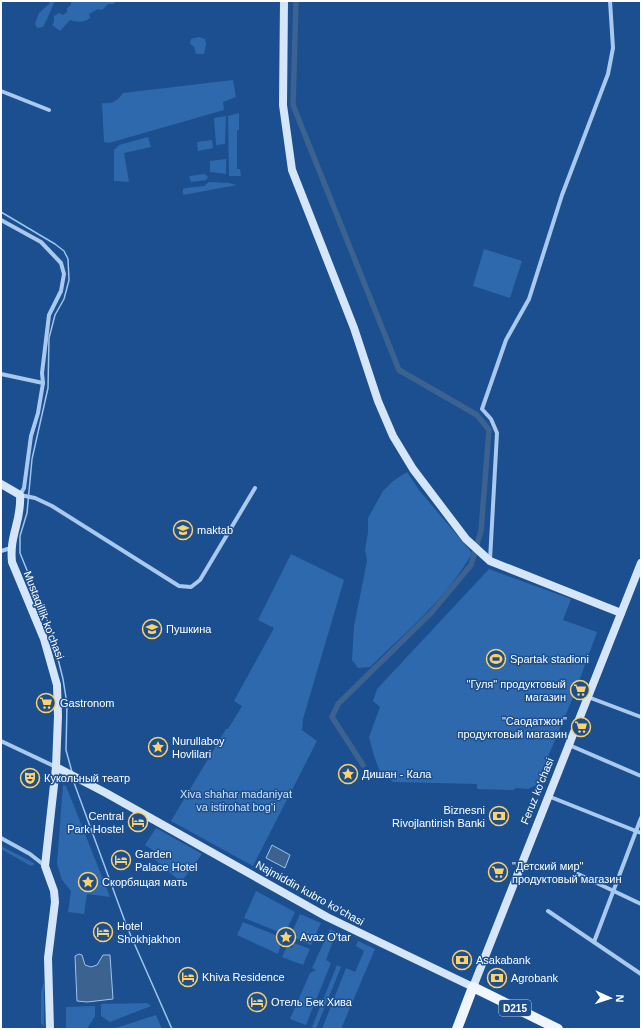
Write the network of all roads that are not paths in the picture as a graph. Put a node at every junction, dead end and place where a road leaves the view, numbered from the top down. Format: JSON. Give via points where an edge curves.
{"nodes":[{"id":1,"x":284,"y":1,"type":"edge"},
{"id":2,"x":610,"y":1,"type":"edge"},
{"id":3,"x":1,"y":91,"type":"edge"},
{"id":4,"x":49,"y":110,"type":"dead end"},
{"id":5,"x":1,"y":220,"type":"edge"},
{"id":6,"x":1,"y":374,"type":"edge"},
{"id":7,"x":43,"y":384,"type":"junction"},
{"id":8,"x":1,"y":484,"type":"edge"},
{"id":9,"x":256,"y":488,"type":"dead end"},
{"id":10,"x":22,"y":495,"type":"junction"},
{"id":11,"x":11,"y":548,"type":"junction"},
{"id":12,"x":1,"y":551,"type":"edge"},
{"id":13,"x":490,"y":561,"type":"junction"},
{"id":14,"x":641,"y":564,"type":"edge"},
{"id":15,"x":621,"y":613,"type":"junction"},
{"id":16,"x":588,"y":696,"type":"junction"},
{"id":17,"x":641,"y":717,"type":"edge"},
{"id":18,"x":1,"y":741,"type":"edge"},
{"id":19,"x":568,"y":745,"type":"junction"},
{"id":20,"x":56,"y":768,"type":"junction"},
{"id":21,"x":641,"y":776,"type":"edge"},
{"id":22,"x":548,"y":796,"type":"junction"},
{"id":23,"x":641,"y":818,"type":"edge"},
{"id":24,"x":636,"y":831,"type":"junction"},
{"id":25,"x":641,"y":833,"type":"edge"},
{"id":26,"x":1,"y":838,"type":"edge"},
{"id":27,"x":46,"y":866,"type":"junction"},
{"id":28,"x":578,"y":874,"type":"dead end"},
{"id":29,"x":615,"y":890,"type":"junction"},
{"id":30,"x":641,"y":904,"type":"edge"},
{"id":31,"x":548,"y":911,"type":"dead end"},
{"id":32,"x":594,"y":942,"type":"junction"},
{"id":33,"x":641,"y":974,"type":"edge"},
{"id":34,"x":473,"y":987,"type":"junction"},
{"id":35,"x":50,"y":1029,"type":"edge"},
{"id":36,"x":457,"y":1029,"type":"edge"},
{"id":37,"x":558,"y":1029,"type":"edge"}],
"edges":[{"from":1,"to":13,"type":"main road","via":[[282,105],[292,170],[393,436],[413,469],[467,540]]},
{"from":2,"to":13,"type":"street","via":[[613,48],[608,74],[562,195],[529,299],[506,340],[482,408],[491,419],[496,433]]},
{"from":3,"to":4,"type":"street"},
{"from":5,"to":7,"type":"street","via":[[41,242],[61,263],[64,274],[61,291],[49,315]]},
{"from":6,"to":7,"type":"street"},
{"from":7,"to":10,"type":"street","via":[[31,436]]},
{"from":8,"to":10,"type":"main road"},
{"from":9,"to":10,"type":"street","via":[[200,580],[191,587],[179,586],[52,506]]},
{"from":10,"to":11,"type":"main road","name":"Mustaqillik ko'chasi"},
{"from":11,"to":12,"type":"street"},
{"from":11,"to":20,"type":"main road","name":"Mustaqillik ko'chasi","via":[[12,562],[44,639],[56,685]]},
{"from":13,"to":15,"type":"main road"},
{"from":14,"to":15,"type":"main road","name":"Feruz ko'chasi"},
{"from":15,"to":16,"type":"main road","name":"Feruz ko'chasi"},
{"from":16,"to":17,"type":"street"},
{"from":16,"to":19,"type":"main road","name":"Feruz ko'chasi"},
{"from":18,"to":20,"type":"street"},
{"from":19,"to":21,"type":"street"},
{"from":19,"to":22,"type":"main road","name":"Feruz ko'chasi"},
{"from":20,"to":27,"type":"main road","name":"Mustaqillik ko'chasi"},
{"from":20,"to":34,"type":"main road","name":"Najmiddin kubro ko'chasi","via":[[327,917]]},
{"from":22,"to":24,"type":"street"},
{"from":22,"to":34,"type":"main road","name":"Feruz ko'chasi"},
{"from":23,"to":24,"type":"street"},
{"from":24,"to":25,"type":"street"},
{"from":24,"to":29,"type":"street"},
{"from":26,"to":27,"type":"street"},
{"from":27,"to":35,"type":"main road","name":"Mustaqillik ko'chasi","via":[[55,902],[48,958]]},
{"from":28,"to":29,"type":"street"},
{"from":29,"to":30,"type":"street"},
{"from":29,"to":32,"type":"street"},
{"from":31,"to":32,"type":"street"},
{"from":32,"to":33,"type":"street"},
{"from":34,"to":36,"type":"main road","name":"Feruz ko'chasi"},
{"from":34,"to":37,"type":"main road","name":"Najmiddin kubro ko'chasi","number":"D215"}]}
